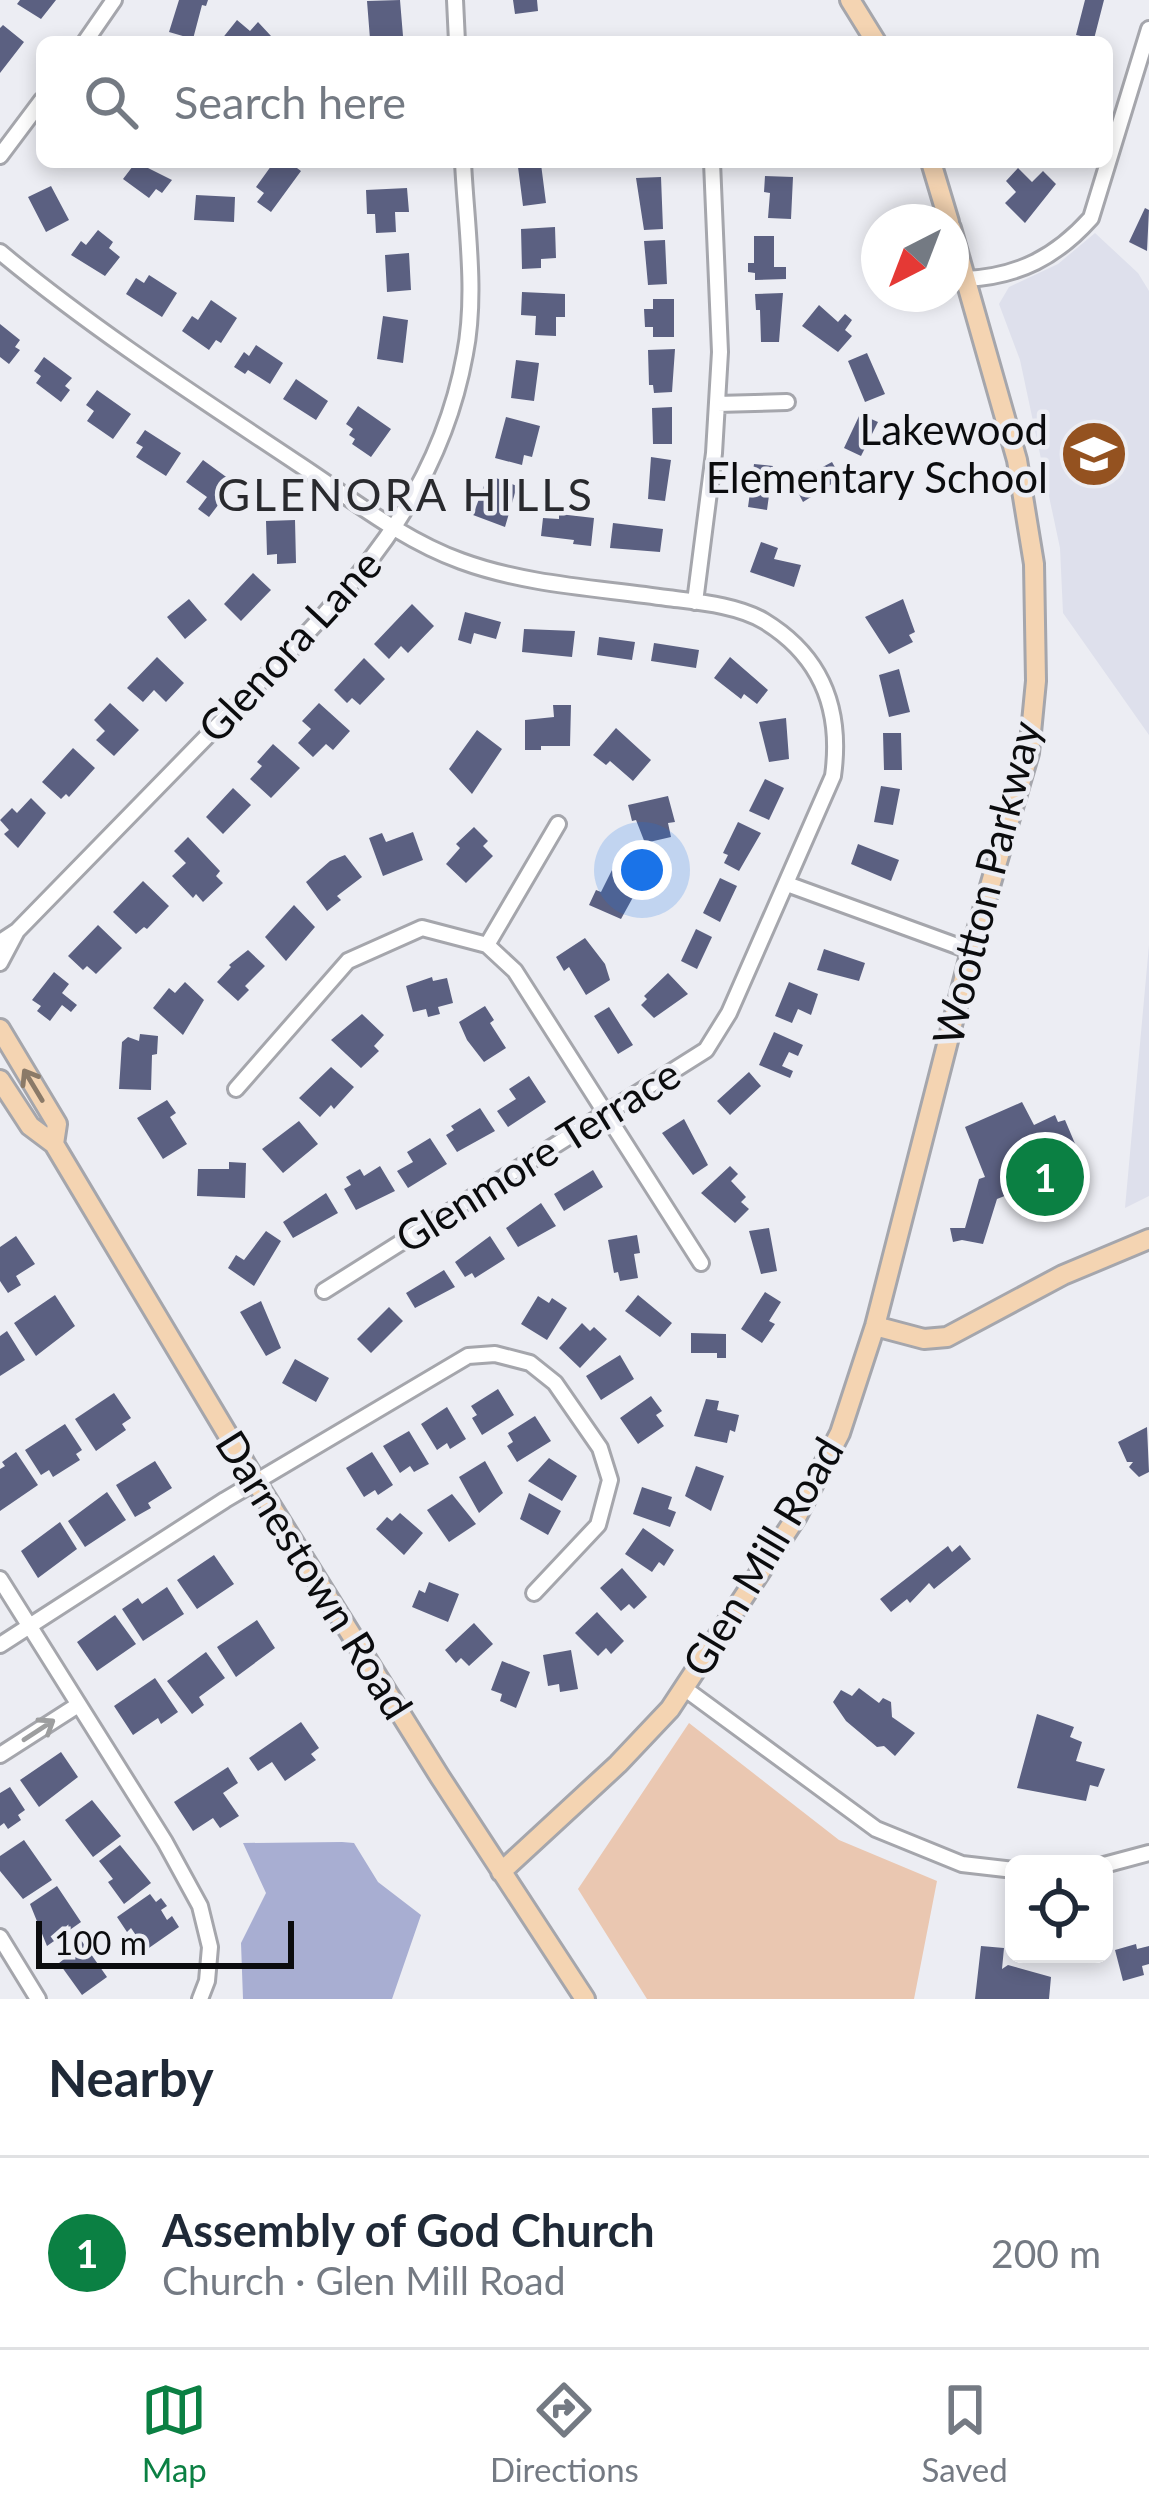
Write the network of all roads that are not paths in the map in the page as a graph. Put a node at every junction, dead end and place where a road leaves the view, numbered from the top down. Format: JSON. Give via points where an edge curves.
{"nodes":[{"id":1,"x":114,"y":0,"type":"edge"},
{"id":2,"x":455,"y":0,"type":"edge"},
{"id":3,"x":850,"y":0,"type":"edge"},
{"id":4,"x":1149,"y":29,"type":"edge"},
{"id":5,"x":92,"y":36,"type":"edge"},
{"id":6,"x":457,"y":36,"type":"edge"},
{"id":7,"x":872,"y":36,"type":"edge"},
{"id":8,"x":36,"y":108,"type":"edge"},
{"id":9,"x":1113,"y":146,"type":"edge"},
{"id":10,"x":0,"y":156,"type":"edge"},
{"id":11,"x":463,"y":168,"type":"edge"},
{"id":12,"x":712,"y":168,"type":"edge"},
{"id":13,"x":933,"y":168,"type":"edge"},
{"id":14,"x":1106,"y":168,"type":"edge"},
{"id":15,"x":944,"y":204,"type":"edge"},
{"id":16,"x":0,"y":252,"type":"edge"},
{"id":17,"x":969,"y":280,"type":"edge"},
{"id":18,"x":969,"y":287,"type":"edge"},
{"id":19,"x":787,"y":402,"type":"dead end"},
{"id":20,"x":717,"y":404,"type":"junction"},
{"id":21,"x":397,"y":528,"type":"junction"},
{"id":22,"x":695,"y":602,"type":"junction"},
{"id":23,"x":558,"y":824,"type":"dead end"},
{"id":24,"x":787,"y":884,"type":"junction"},
{"id":25,"x":17,"y":932,"type":"junction"},
{"id":26,"x":0,"y":942,"type":"edge"},
{"id":27,"x":487,"y":945,"type":"junction"},
{"id":28,"x":970,"y":951,"type":"junction"},
{"id":29,"x":0,"y":963,"type":"edge"},
{"id":30,"x":0,"y":1029,"type":"edge"},
{"id":31,"x":0,"y":1080,"type":"edge"},
{"id":32,"x":236,"y":1088,"type":"dead end"},
{"id":33,"x":606,"y":1115,"type":"junction"},
{"id":34,"x":54,"y":1144,"type":"junction"},
{"id":35,"x":1149,"y":1239,"type":"edge"},
{"id":36,"x":701,"y":1263,"type":"dead end"},
{"id":37,"x":324,"y":1291,"type":"dead end"},
{"id":38,"x":875,"y":1326,"type":"junction"},
{"id":39,"x":256,"y":1482,"type":"junction"},
{"id":40,"x":0,"y":1579,"type":"edge"},
{"id":41,"x":534,"y":1593,"type":"dead end"},
{"id":42,"x":29,"y":1626,"type":"junction"},
{"id":43,"x":0,"y":1645,"type":"edge"},
{"id":44,"x":684,"y":1688,"type":"junction"},
{"id":45,"x":78,"y":1705,"type":"junction"},
{"id":46,"x":0,"y":1754,"type":"edge"},
{"id":47,"x":1149,"y":1852,"type":"edge"},
{"id":48,"x":1113,"y":1862,"type":"edge"},
{"id":49,"x":1005,"y":1869,"type":"edge"},
{"id":50,"x":501,"y":1872,"type":"junction"},
{"id":51,"x":0,"y":1937,"type":"edge"},
{"id":52,"x":15,"y":1962,"type":"junction"},
{"id":53,"x":0,"y":1971,"type":"edge"},
{"id":54,"x":38,"y":1999,"type":"edge"},
{"id":55,"x":200,"y":1999,"type":"edge"},
{"id":56,"x":585,"y":1999,"type":"edge"}],
"edges":[{"from":1,"to":5,"type":"street"},
{"from":2,"to":6,"type":"street"},
{"from":3,"to":7,"type":"main road"},
{"from":4,"to":9,"type":"street"},
{"from":8,"to":10,"type":"street"},
{"from":11,"to":21,"type":"street","name":"Glenora Lane","via":[[466,349],[439,450]]},
{"from":12,"to":20,"type":"street"},
{"from":13,"to":15,"type":"main road","name":"Wootton Parkway"},
{"from":14,"to":17,"type":"street","via":[[1091,218],[1070,242],[1030,268]]},
{"from":16,"to":21,"type":"street","name":"Glenmore Terrace","via":[[79,318]]},
{"from":18,"to":28,"type":"main road","name":"Wootton Parkway","via":[[1017,460],[1038,621],[1028,753]]},
{"from":19,"to":20,"type":"street"},
{"from":20,"to":22,"type":"street"},
{"from":21,"to":22,"type":"street","name":"Glenmore Terrace","via":[[502,574]]},
{"from":21,"to":25,"type":"street","name":"Glenora Lane","via":[[334,605]]},
{"from":22,"to":24,"type":"street","name":"Glenmore Terrace","via":[[763,620],[796,646],[831,702],[838,738],[833,776]]},
{"from":23,"to":27,"type":"street"},
{"from":24,"to":28,"type":"street"},
{"from":24,"to":33,"type":"street","name":"Glenmore Terrace","via":[[706,1050]]},
{"from":25,"to":26,"type":"street","name":"Glenora Lane"},
{"from":25,"to":29,"type":"street","name":"Glenora Lane"},
{"from":27,"to":32,"type":"street","via":[[422,928],[348,961]]},
{"from":27,"to":33,"type":"street","via":[[515,971]]},
{"from":28,"to":38,"type":"main road","name":"Wootton Parkway"},
{"from":34,"to":30,"type":"main road","name":"Darnestown Road","one_way":true,"via":[[57,1124]]},
{"from":31,"to":34,"type":"main road","name":"Darnestown Road","via":[[30,1126]]},
{"from":33,"to":36,"type":"street"},
{"from":33,"to":37,"type":"street","name":"Glenmore Terrace"},
{"from":34,"to":39,"type":"main road","name":"Darnestown Road"},
{"from":35,"to":38,"type":"main road","via":[[947,1336],[924,1339]]},
{"from":38,"to":44,"type":"main road","name":"Glen Mill Road","via":[[840,1433],[797,1516]]},
{"from":39,"to":41,"type":"street","via":[[453,1362],[495,1354],[530,1363],[555,1383],[600,1448],[610,1480],[598,1525]]},
{"from":39,"to":42,"type":"street"},
{"from":39,"to":50,"type":"main road","name":"Darnestown Road"},
{"from":40,"to":42,"type":"street"},
{"from":42,"to":43,"type":"street"},
{"from":42,"to":45,"type":"street"},
{"from":44,"to":49,"type":"street","via":[[876,1829],[962,1864]]},
{"from":44,"to":50,"type":"main road","name":"Glen Mill Road","via":[[618,1764]]},
{"from":46,"to":45,"type":"street","one_way":true},
{"from":45,"to":55,"type":"street","via":[[200,1906],[210,1947]]},
{"from":47,"to":48,"type":"street"},
{"from":50,"to":56,"type":"main road","name":"Darnestown Road"},
{"from":51,"to":52,"type":"street"},
{"from":52,"to":53,"type":"street"},
{"from":52,"to":54,"type":"street"}]}
